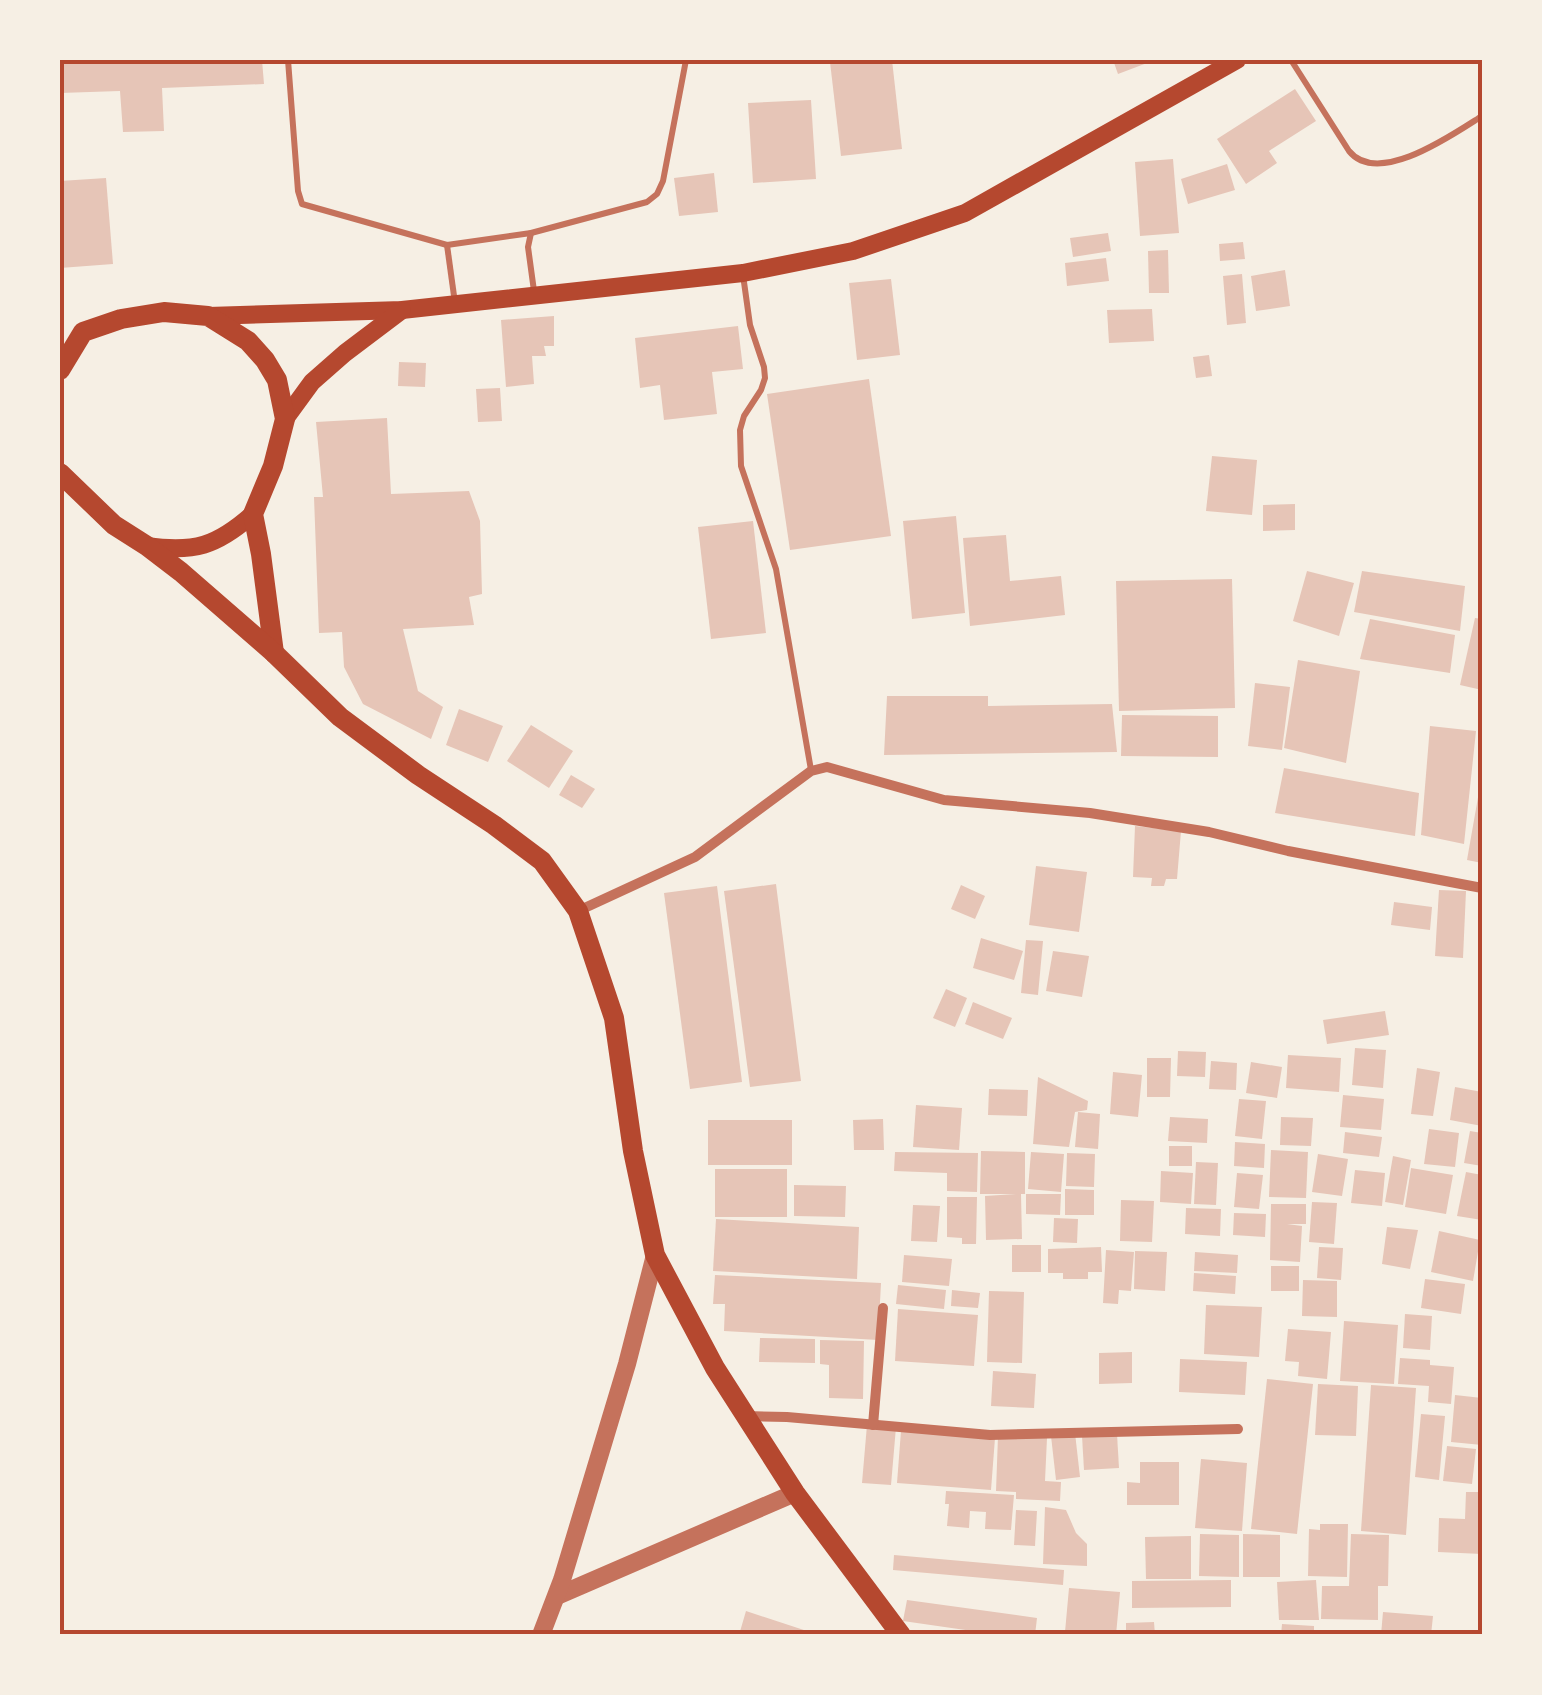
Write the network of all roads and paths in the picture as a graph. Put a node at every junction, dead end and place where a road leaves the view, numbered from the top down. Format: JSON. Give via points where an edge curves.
{"nodes":[{"id":1,"x":288,"y":60,"type":"edge"},
{"id":2,"x":686,"y":60,"type":"edge"},
{"id":3,"x":1237,"y":60,"type":"edge"},
{"id":4,"x":1291,"y":60,"type":"edge"},
{"id":5,"x":1482,"y":116,"type":"edge"},
{"id":6,"x":530,"y":233,"type":"junction"},
{"id":7,"x":447,"y":244,"type":"junction"},
{"id":8,"x":743,"y":273,"type":"junction"},
{"id":9,"x":535,"y":296,"type":"junction"},
{"id":10,"x":455,"y":304,"type":"junction"},
{"id":11,"x":402,"y":310,"type":"junction"},
{"id":12,"x":208,"y":316,"type":"junction"},
{"id":13,"x":83,"y":332,"type":"junction"},
{"id":14,"x":60,"y":336,"type":"edge"},
{"id":15,"x":60,"y":370,"type":"edge"},
{"id":16,"x":285,"y":419,"type":"junction"},
{"id":17,"x":60,"y":473,"type":"edge"},
{"id":18,"x":253,"y":514,"type":"junction"},
{"id":19,"x":146,"y":546,"type":"junction"},
{"id":20,"x":274,"y":652,"type":"junction"},
{"id":21,"x":812,"y":771,"type":"junction"},
{"id":22,"x":1482,"y":888,"type":"edge"},
{"id":23,"x":578,"y":911,"type":"junction"},
{"id":24,"x":654,"y":1256,"type":"junction"},
{"id":25,"x":882,"y":1308,"type":"dead end"},
{"id":26,"x":745,"y":1416,"type":"junction"},
{"id":27,"x":873,"y":1425,"type":"junction"},
{"id":28,"x":1238,"y":1429,"type":"dead end"},
{"id":29,"x":795,"y":1493,"type":"junction"},
{"id":30,"x":557,"y":1596,"type":"junction"},
{"id":31,"x":541,"y":1635,"type":"edge"},
{"id":32,"x":902,"y":1635,"type":"edge"}],
"edges":[{"from":1,"to":7,"type":"lane","via":[[302,204]]},
{"from":2,"to":6,"type":"lane","via":[[656,194],[636,207]]},
{"from":3,"to":8,"type":"main road","via":[[965,213],[853,251]]},
{"from":4,"to":5,"type":"lane","via":[[1362,162],[1396,161]]},
{"from":6,"to":7,"type":"lane"},
{"from":6,"to":9,"type":"lane"},
{"from":7,"to":10,"type":"lane"},
{"from":8,"to":9,"type":"main road"},
{"from":8,"to":21,"type":"lane","via":[[765,378],[740,430],[741,466],[776,569]]},
{"from":9,"to":10,"type":"main road"},
{"from":10,"to":11,"type":"main road"},
{"from":11,"to":12,"type":"main road"},
{"from":11,"to":16,"type":"main road","via":[[312,382]]},
{"from":12,"to":13,"type":"main road","via":[[164,312]]},
{"from":12,"to":16,"type":"main road","via":[[265,360]]},
{"from":13,"to":14,"type":"main road"},
{"from":13,"to":15,"type":"main road"},
{"from":16,"to":18,"type":"main road"},
{"from":17,"to":19,"type":"main road"},
{"from":18,"to":19,"type":"main road","via":[[215,542],[176,550]]},
{"from":18,"to":20,"type":"main road"},
{"from":19,"to":20,"type":"main road"},
{"from":20,"to":23,"type":"main road","via":[[340,717],[542,860]]},
{"from":21,"to":22,"type":"street","via":[[834,768],[944,800],[1209,832]]},
{"from":21,"to":23,"type":"street","via":[[695,858]]},
{"from":23,"to":24,"type":"main road","via":[[614,1018]]},
{"from":24,"to":26,"type":"main road"},
{"from":24,"to":30,"type":"street"},
{"from":25,"to":27,"type":"street"},
{"from":26,"to":27,"type":"street"},
{"from":26,"to":29,"type":"main road"},
{"from":27,"to":28,"type":"street","via":[[990,1434]]},
{"from":29,"to":30,"type":"street"},
{"from":29,"to":32,"type":"main road"},
{"from":30,"to":31,"type":"street"}]}
